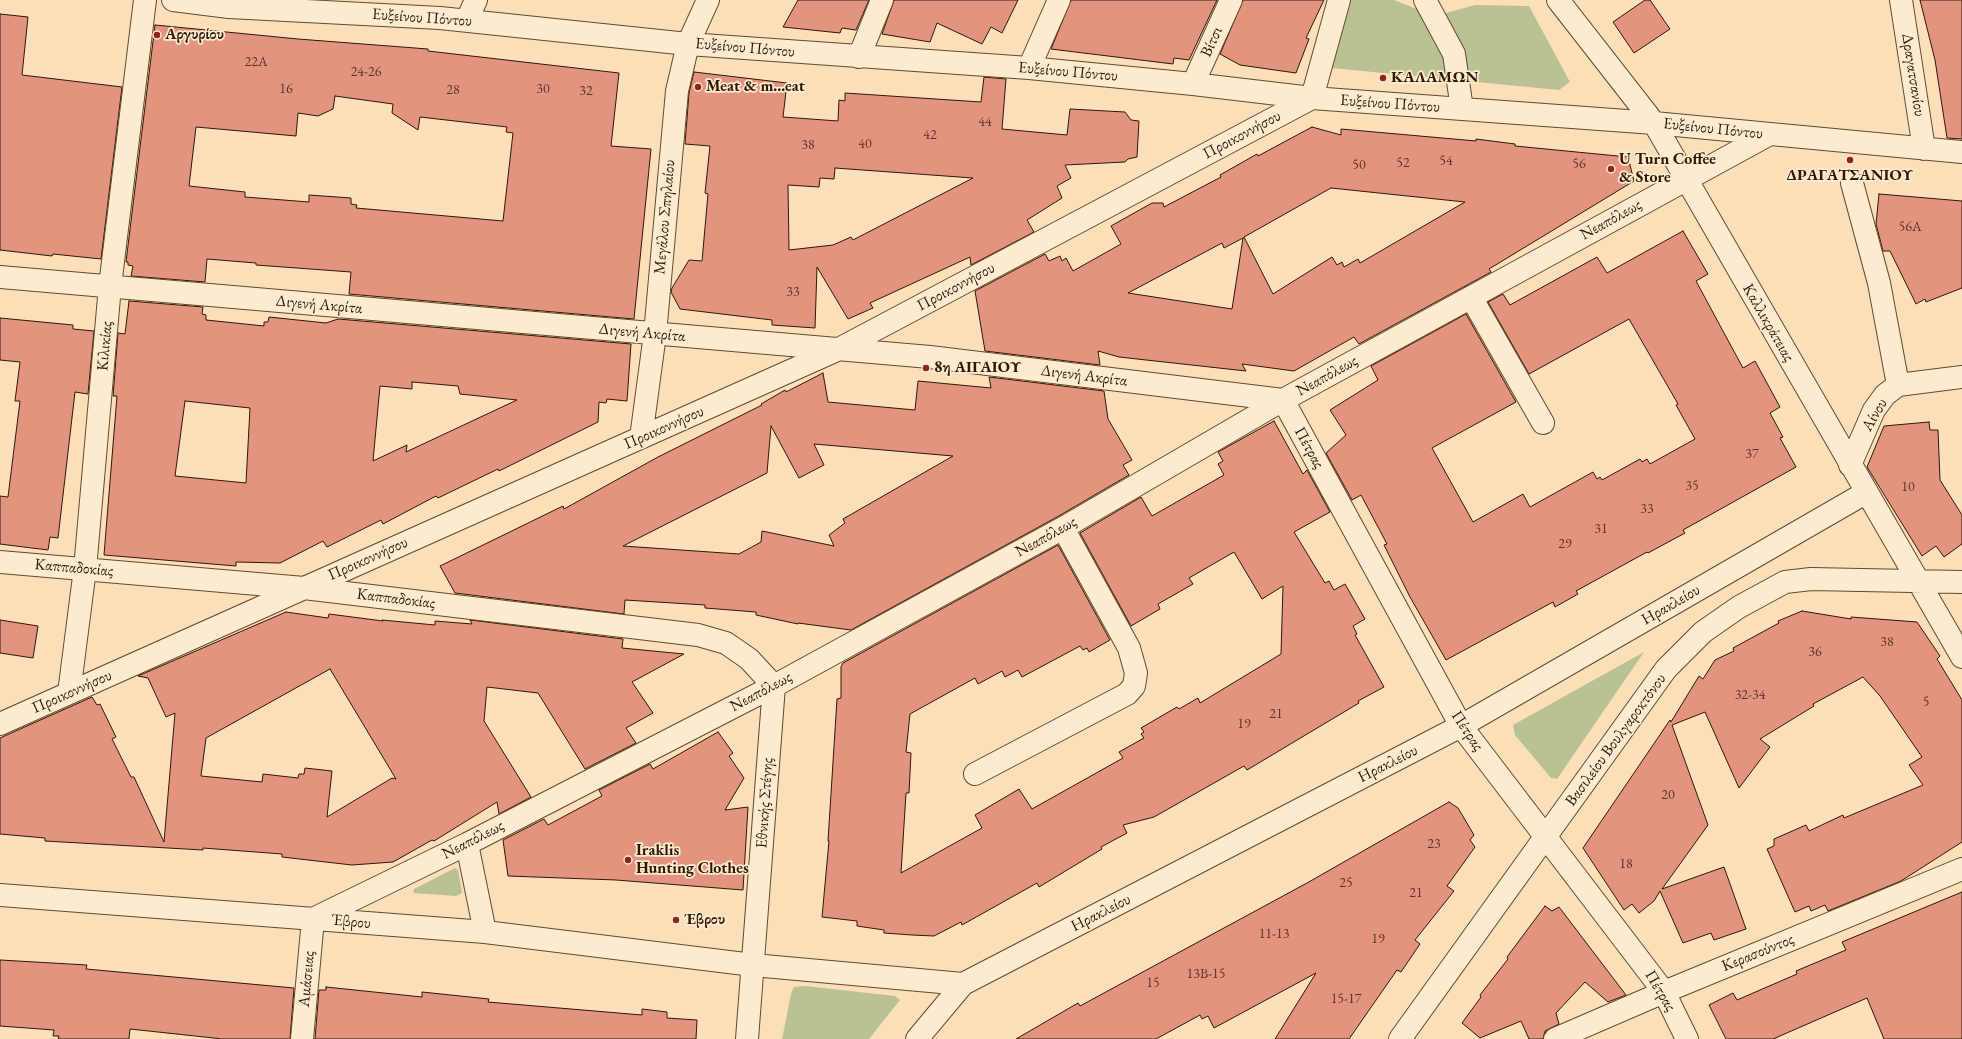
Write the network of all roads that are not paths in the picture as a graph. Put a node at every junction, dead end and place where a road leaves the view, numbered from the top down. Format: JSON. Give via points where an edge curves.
{"nodes":[{"id":1,"x":145,"y":0,"type":"edge"},
{"id":2,"x":173,"y":0,"type":"edge"},
{"id":3,"x":476,"y":0,"type":"edge"},
{"id":4,"x":708,"y":0,"type":"edge"},
{"id":5,"x":882,"y":0,"type":"edge"},
{"id":6,"x":1059,"y":0,"type":"edge"},
{"id":7,"x":1231,"y":0,"type":"edge"},
{"id":8,"x":1339,"y":0,"type":"edge"},
{"id":9,"x":1425,"y":0,"type":"edge"},
{"id":10,"x":1558,"y":0,"type":"edge"},
{"id":11,"x":1901,"y":0,"type":"edge"},
{"id":12,"x":230,"y":4,"type":"edge"},
{"id":13,"x":467,"y":20,"type":"junction"},
{"id":14,"x":688,"y":44,"type":"junction"},
{"id":15,"x":858,"y":57,"type":"junction"},
{"id":16,"x":1029,"y":68,"type":"junction"},
{"id":17,"x":1193,"y":84,"type":"junction"},
{"id":18,"x":1312,"y":98,"type":"junction"},
{"id":19,"x":1462,"y":109,"type":"junction"},
{"id":20,"x":1654,"y":123,"type":"junction"},
{"id":21,"x":1768,"y":135,"type":"junction"},
{"id":22,"x":1924,"y":149,"type":"junction"},
{"id":23,"x":1962,"y":152,"type":"edge"},
{"id":24,"x":1685,"y":180,"type":"junction"},
{"id":25,"x":1852,"y":183,"type":"dead end"},
{"id":26,"x":0,"y":277,"type":"edge"},
{"id":27,"x":110,"y":286,"type":"junction"},
{"id":28,"x":1471,"y":297,"type":"junction"},
{"id":29,"x":655,"y":334,"type":"junction"},
{"id":30,"x":837,"y":350,"type":"junction"},
{"id":31,"x":1962,"y":377,"type":"edge"},
{"id":32,"x":1898,"y":386,"type":"junction"},
{"id":33,"x":1283,"y":400,"type":"junction"},
{"id":34,"x":1543,"y":423,"type":"dead end"},
{"id":35,"x":641,"y":438,"type":"junction"},
{"id":36,"x":1850,"y":465,"type":"junction"},
{"id":37,"x":1867,"y":492,"type":"junction"},
{"id":38,"x":1063,"y":528,"type":"junction"},
{"id":39,"x":0,"y":562,"type":"edge"},
{"id":40,"x":84,"y":569,"type":"junction"},
{"id":41,"x":1919,"y":582,"type":"junction"},
{"id":42,"x":1962,"y":582,"type":"edge"},
{"id":43,"x":304,"y":588,"type":"junction"},
{"id":44,"x":1962,"y":657,"type":"edge"},
{"id":45,"x":774,"y":686,"type":"junction"},
{"id":46,"x":69,"y":693,"type":"junction"},
{"id":47,"x":0,"y":724,"type":"edge"},
{"id":48,"x":1460,"y":726,"type":"junction"},
{"id":49,"x":975,"y":774,"type":"dead end"},
{"id":50,"x":1546,"y":838,"type":"junction"},
{"id":51,"x":467,"y":844,"type":"junction"},
{"id":52,"x":1962,"y":869,"type":"edge"},
{"id":53,"x":0,"y":895,"type":"edge"},
{"id":54,"x":312,"y":919,"type":"junction"},
{"id":55,"x":484,"y":932,"type":"junction"},
{"id":56,"x":753,"y":964,"type":"junction"},
{"id":57,"x":963,"y":984,"type":"junction"},
{"id":58,"x":1664,"y":992,"type":"junction"},
{"id":59,"x":302,"y":1039,"type":"edge"},
{"id":60,"x":747,"y":1039,"type":"edge"},
{"id":61,"x":917,"y":1039,"type":"edge"},
{"id":62,"x":1400,"y":1039,"type":"edge"},
{"id":63,"x":1555,"y":1039,"type":"edge"},
{"id":64,"x":1687,"y":1039,"type":"edge"}],
"edges":[{"from":1,"to":27,"type":"street","name":"Κιλικίας"},
{"from":2,"to":12,"type":"street","name":"Ευξείνου Πόντου"},
{"from":3,"to":13,"type":"street"},
{"from":4,"to":14,"type":"street","name":"Μεγάλου Σπηλαίου"},
{"from":5,"to":15,"type":"street"},
{"from":6,"to":16,"type":"street"},
{"from":7,"to":17,"type":"street","name":"Βίτσι"},
{"from":8,"to":18,"type":"street"},
{"from":9,"to":19,"type":"street","via":[[1454,54]]},
{"from":10,"to":20,"type":"street","name":"Καλλικράτειας"},
{"from":11,"to":22,"type":"street","name":"Δραγατσανίου"},
{"from":12,"to":13,"type":"street","name":"Ευξείνου Πόντου"},
{"from":13,"to":14,"type":"street","name":"Ευξείνου Πόντου"},
{"from":14,"to":15,"type":"street","name":"Ευξείνου Πόντου"},
{"from":14,"to":29,"type":"street","name":"Μεγάλου Σπηλαίου","via":[[677,91]]},
{"from":15,"to":16,"type":"street","name":"Ευξείνου Πόντου"},
{"from":16,"to":17,"type":"street","name":"Ευξείνου Πόντου"},
{"from":17,"to":18,"type":"street","name":"Ευξείνου Πόντου"},
{"from":18,"to":19,"type":"street","name":"Ευξείνου Πόντου"},
{"from":18,"to":30,"type":"street","name":"Προικοννήσου"},
{"from":19,"to":20,"type":"street","name":"Ευξείνου Πόντου"},
{"from":20,"to":21,"type":"street","name":"Ευξείνου Πόντου"},
{"from":20,"to":24,"type":"street","name":"Καλλικράτειας"},
{"from":21,"to":22,"type":"street","name":"Ευξείνου Πόντου"},
{"from":21,"to":24,"type":"street","name":"Νεαπόλεως"},
{"from":22,"to":23,"type":"street","name":"Ευξείνου Πόντου"},
{"from":24,"to":28,"type":"street","name":"Νεαπόλεως"},
{"from":24,"to":36,"type":"street","name":"Καλλικράτειας"},
{"from":25,"to":32,"type":"street","via":[[1879,283]]},
{"from":26,"to":27,"type":"street","name":"Διγενή Ακρίτα"},
{"from":27,"to":29,"type":"street","name":"Διγενή Ακρίτα"},
{"from":27,"to":40,"type":"street","name":"Κιλικίας"},
{"from":28,"to":33,"type":"street","name":"Νεαπόλεως"},
{"from":28,"to":34,"type":"street"},
{"from":29,"to":30,"type":"street","name":"Διγενή Ακρίτα"},
{"from":29,"to":35,"type":"street","name":"Μεγάλου Σπηλαίου"},
{"from":30,"to":33,"type":"street","name":"Διγενή Ακρίτα","via":[[930,357]]},
{"from":30,"to":35,"type":"street","name":"Προικοννήσου"},
{"from":31,"to":32,"type":"street","name":"Αίνου"},
{"from":32,"to":36,"type":"street","name":"Αίνου","via":[[1885,395],[1874,410]]},
{"from":33,"to":38,"type":"street","name":"Νεαπόλεως"},
{"from":33,"to":48,"type":"street","name":"Πέτρας"},
{"from":35,"to":43,"type":"street","name":"Προικοννήσου"},
{"from":36,"to":37,"type":"street","name":"Καλλικράτειας"},
{"from":37,"to":41,"type":"street","name":"Καλλικράτειας"},
{"from":37,"to":48,"type":"street","name":"Ηρακλείου"},
{"from":38,"to":45,"type":"street","name":"Νεαπόλεως"},
{"from":38,"to":49,"type":"street","via":[[1129,648],[1136,673],[1134,686],[1127,694]]},
{"from":39,"to":40,"type":"street","name":"Καππαδοκίας"},
{"from":40,"to":43,"type":"street","name":"Καππαδοκίας"},
{"from":40,"to":46,"type":"street","name":"Κιλικίας"},
{"from":41,"to":42,"type":"street"},
{"from":41,"to":44,"type":"street","name":"Καλλικράτειας"},
{"from":41,"to":50,"type":"street","name":"Βασιλείου Βουλγαροκτόνου","via":[[1810,579],[1785,582],[1738,606],[1703,632],[1666,669]]},
{"from":43,"to":45,"type":"street","name":"Καππαδοκίας","via":[[698,635],[726,643],[749,658]]},
{"from":43,"to":46,"type":"street","name":"Προικοννήσου"},
{"from":45,"to":51,"type":"street","name":"Νεαπόλεως"},
{"from":45,"to":56,"type":"street","name":"Εθνικής Στέγης"},
{"from":46,"to":47,"type":"street","name":"Προικοννήσου"},
{"from":48,"to":50,"type":"street","name":"Πέτρας"},
{"from":48,"to":57,"type":"street","name":"Ηρακλείου"},
{"from":50,"to":58,"type":"street","name":"Πέτρας"},
{"from":50,"to":62,"type":"street","name":"Βασιλείου Βουλγαροκτόνου"},
{"from":51,"to":54,"type":"street","name":"Νεαπόλεως"},
{"from":51,"to":55,"type":"street"},
{"from":52,"to":58,"type":"street","name":"Κερασούντος"},
{"from":53,"to":54,"type":"street","name":"Έβρου"},
{"from":54,"to":55,"type":"street","name":"Έβρου"},
{"from":54,"to":59,"type":"street","name":"Αμάσειας"},
{"from":55,"to":56,"type":"street","name":"Έβρου"},
{"from":56,"to":57,"type":"street","name":"Έβρου"},
{"from":56,"to":60,"type":"street","name":"Εθνικής Στέγης"},
{"from":57,"to":61,"type":"street","name":"Ηρακλείου"},
{"from":58,"to":63,"type":"street","name":"Κερασούντος"},
{"from":58,"to":64,"type":"street","name":"Πέτρας"}]}
